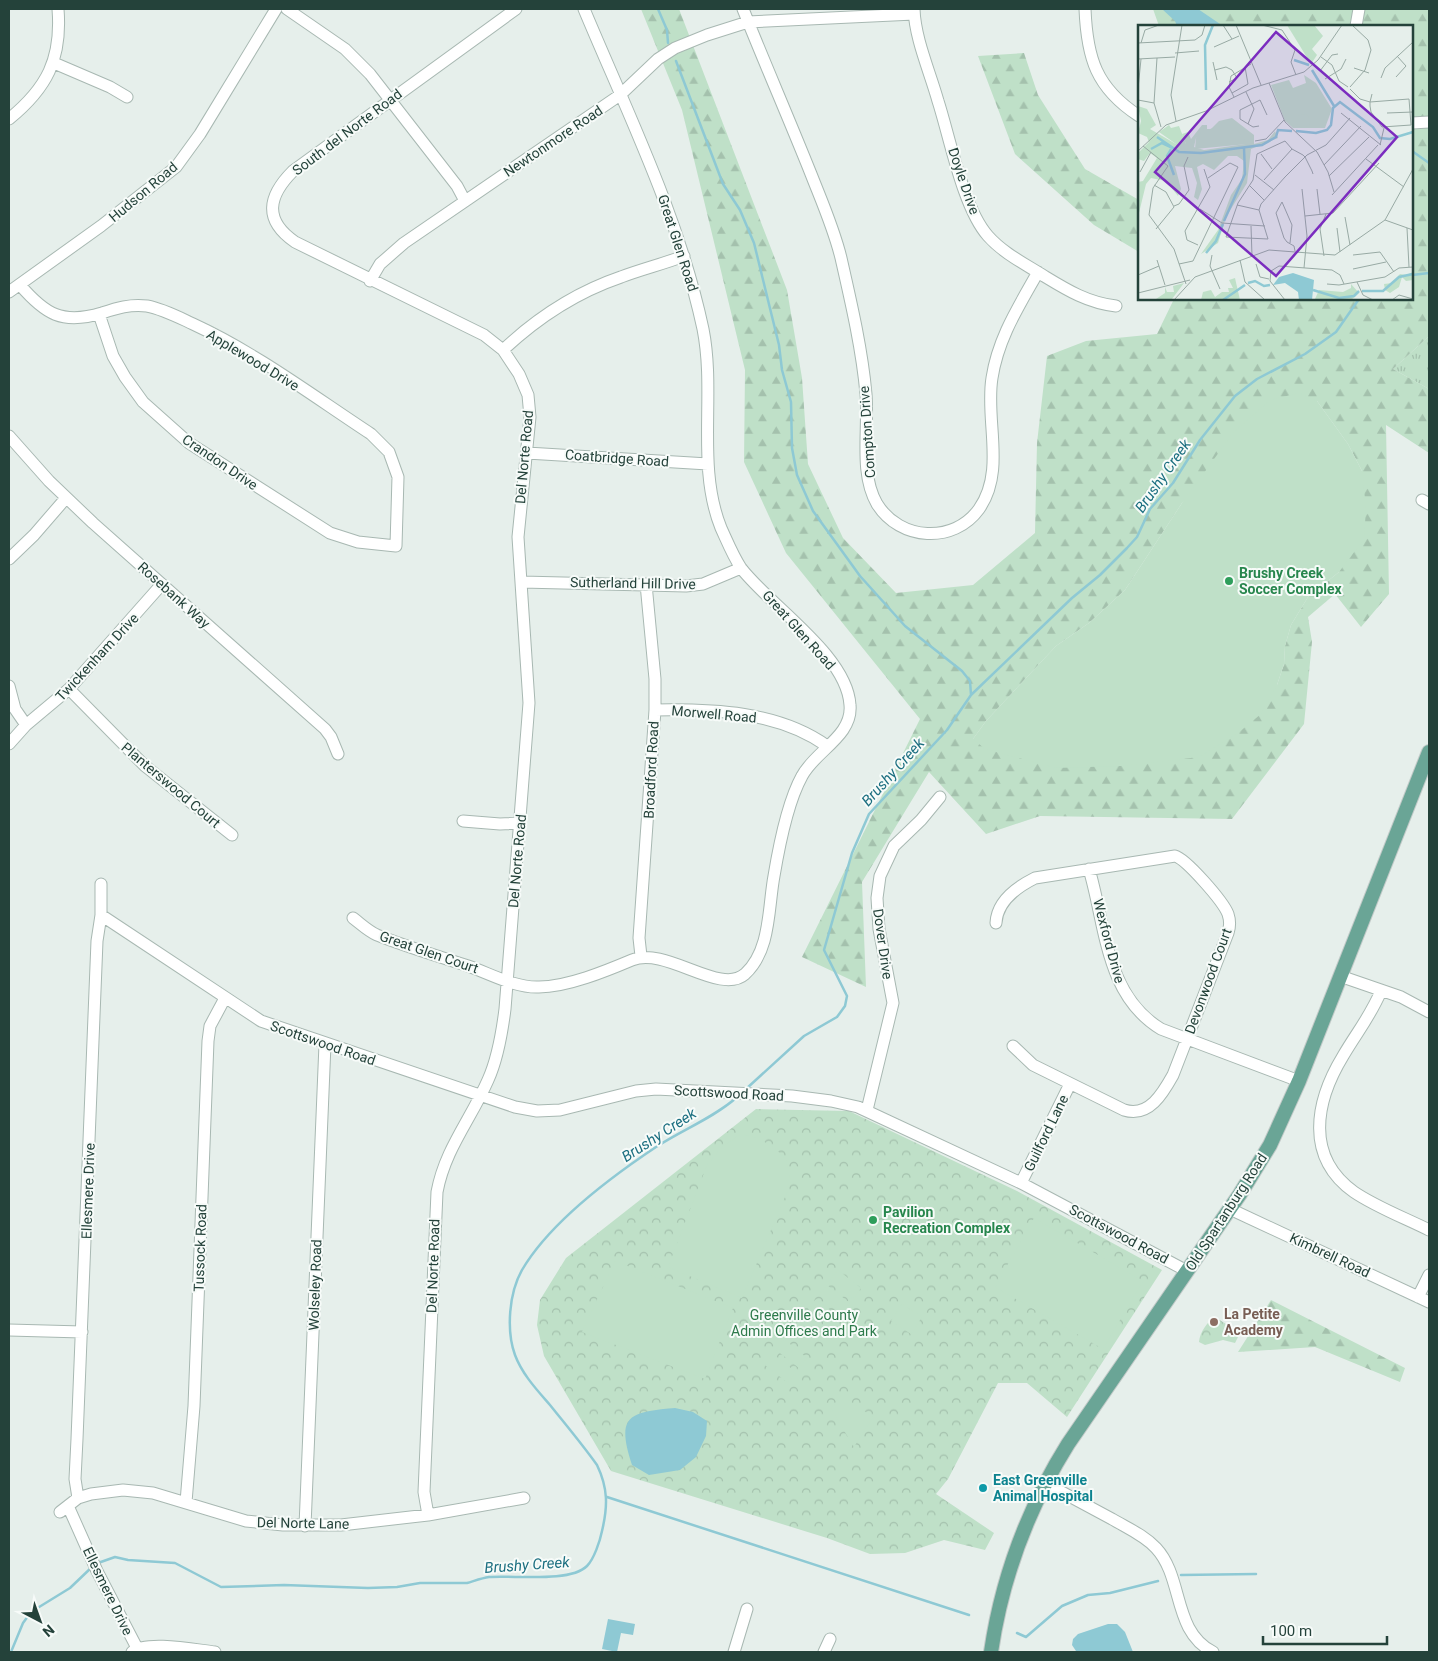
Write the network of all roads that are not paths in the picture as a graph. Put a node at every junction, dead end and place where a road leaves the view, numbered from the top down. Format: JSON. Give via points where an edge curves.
{"nodes":[{"id":1,"x":58,"y":9,"type":"edge"},
{"id":2,"x":276,"y":9,"type":"edge"},
{"id":3,"x":286,"y":9,"type":"edge"},
{"id":4,"x":516,"y":9,"type":"edge"},
{"id":5,"x":584,"y":9,"type":"edge"},
{"id":6,"x":743,"y":9,"type":"edge"},
{"id":7,"x":1085,"y":9,"type":"edge"},
{"id":8,"x":1359,"y":9,"type":"edge"},
{"id":9,"x":914,"y":11,"type":"edge"},
{"id":10,"x":748,"y":22,"type":"junction"},
{"id":11,"x":1356,"y":25,"type":"edge"},
{"id":12,"x":54,"y":63,"type":"junction"},
{"id":13,"x":620,"y":95,"type":"junction"},
{"id":14,"x":127,"y":97,"type":"dead end"},
{"id":15,"x":391,"y":99,"type":"junction"},
{"id":16,"x":1138,"y":115,"type":"edge"},
{"id":17,"x":9,"y":119,"type":"edge"},
{"id":18,"x":1429,"y":122,"type":"edge"},
{"id":19,"x":1413,"y":123,"type":"edge"},
{"id":20,"x":465,"y":201,"type":"junction"},
{"id":21,"x":684,"y":256,"type":"junction"},
{"id":22,"x":1038,"y":272,"type":"junction"},
{"id":23,"x":370,"y":281,"type":"junction"},
{"id":24,"x":20,"y":285,"type":"junction"},
{"id":25,"x":9,"y":292,"type":"edge"},
{"id":26,"x":1116,"y":306,"type":"dead end"},
{"id":27,"x":99,"y":314,"type":"junction"},
{"id":28,"x":503,"y":350,"type":"junction"},
{"id":29,"x":9,"y":436,"type":"edge"},
{"id":30,"x":527,"y":453,"type":"junction"},
{"id":31,"x":708,"y":464,"type":"junction"},
{"id":32,"x":66,"y":498,"type":"junction"},
{"id":33,"x":396,"y":546,"type":"joint"},
{"id":34,"x":9,"y":559,"type":"edge"},
{"id":35,"x":741,"y":568,"type":"junction"},
{"id":36,"x":522,"y":582,"type":"junction"},
{"id":37,"x":162,"y":584,"type":"junction"},
{"id":38,"x":646,"y":584,"type":"junction"},
{"id":39,"x":9,"y":686,"type":"edge"},
{"id":40,"x":70,"y":689,"type":"junction"},
{"id":41,"x":654,"y":710,"type":"junction"},
{"id":42,"x":26,"y":725,"type":"junction"},
{"id":43,"x":9,"y":744,"type":"edge"},
{"id":44,"x":826,"y":746,"type":"junction"},
{"id":45,"x":1429,"y":752,"type":"edge"},
{"id":46,"x":338,"y":754,"type":"dead end"},
{"id":47,"x":940,"y":797,"type":"dead end"},
{"id":48,"x":463,"y":821,"type":"dead end"},
{"id":49,"x":520,"y":823,"type":"junction"},
{"id":50,"x":232,"y":835,"type":"dead end"},
{"id":51,"x":1089,"y":869,"type":"junction"},
{"id":52,"x":101,"y":884,"type":"dead end"},
{"id":53,"x":101,"y":915,"type":"junction"},
{"id":54,"x":353,"y":918,"type":"dead end"},
{"id":55,"x":996,"y":923,"type":"dead end"},
{"id":56,"x":642,"y":956,"type":"junction"},
{"id":57,"x":1340,"y":976,"type":"junction"},
{"id":58,"x":508,"y":981,"type":"junction"},
{"id":59,"x":1381,"y":991,"type":"junction"},
{"id":60,"x":225,"y":998,"type":"junction"},
{"id":61,"x":1429,"y":1012,"type":"edge"},
{"id":62,"x":1186,"y":1040,"type":"junction"},
{"id":63,"x":325,"y":1044,"type":"junction"},
{"id":64,"x":1013,"y":1046,"type":"dead end"},
{"id":65,"x":1299,"y":1081,"type":"junction"},
{"id":66,"x":1070,"y":1084,"type":"junction"},
{"id":67,"x":480,"y":1096,"type":"junction"},
{"id":68,"x":867,"y":1110,"type":"junction"},
{"id":69,"x":1021,"y":1183,"type":"junction"},
{"id":70,"x":1230,"y":1209,"type":"junction"},
{"id":71,"x":1429,"y":1230,"type":"edge"},
{"id":72,"x":1187,"y":1270,"type":"junction"},
{"id":73,"x":1429,"y":1275,"type":"edge"},
{"id":74,"x":1418,"y":1297,"type":"junction"},
{"id":75,"x":1429,"y":1302,"type":"edge"},
{"id":76,"x":9,"y":1330,"type":"edge"},
{"id":77,"x":82,"y":1332,"type":"junction"},
{"id":78,"x":1045,"y":1483,"type":"junction"},
{"id":79,"x":78,"y":1498,"type":"junction"},
{"id":80,"x":524,"y":1498,"type":"dead end"},
{"id":81,"x":186,"y":1502,"type":"junction"},
{"id":82,"x":64,"y":1509,"type":"joint"},
{"id":83,"x":428,"y":1515,"type":"junction"},
{"id":84,"x":306,"y":1526,"type":"junction"},
{"id":85,"x":747,"y":1609,"type":"dead end"},
{"id":86,"x":830,"y":1639,"type":"dead end"},
{"id":87,"x":134,"y":1650,"type":"edge"},
{"id":88,"x":215,"y":1652,"type":"edge"},
{"id":89,"x":734,"y":1652,"type":"edge"},
{"id":90,"x":824,"y":1652,"type":"edge"},
{"id":91,"x":991,"y":1652,"type":"edge"},
{"id":92,"x":1213,"y":1652,"type":"edge"}],
"edges":[{"from":1,"to":12,"type":"street","via":[[59,32]]},
{"from":2,"to":24,"type":"street","name":"Hudson Road","via":[[200,134],[176,167]]},
{"from":3,"to":15,"type":"street","via":[[345,49]]},
{"from":4,"to":15,"type":"street","name":"South del Norte Road"},
{"from":5,"to":13,"type":"street"},
{"from":6,"to":10,"type":"street","name":"Compton Drive"},
{"from":7,"to":16,"type":"street","via":[[1088,50],[1097,73],[1112,95]]},
{"from":8,"to":11,"type":"street"},
{"from":9,"to":10,"type":"street","name":"Newtonmore Road"},
{"from":9,"to":22,"type":"street","name":"Doyle Drive","via":[[975,217],[997,245]]},
{"from":10,"to":13,"type":"street","name":"Newtonmore Road","via":[[707,35],[667,53]]},
{"from":10,"to":22,"type":"street","name":"Compton Drive","via":[[836,241],[866,395],[870,483],[884,514],[901,526],[928,534],[953,530],[966,522],[983,503],[992,468],[990,391],[994,364],[1006,329]]},
{"from":12,"to":14,"type":"street"},
{"from":12,"to":17,"type":"street","via":[[34,95]]},
{"from":13,"to":20,"type":"street","name":"Newtonmore Road"},
{"from":13,"to":21,"type":"street","name":"Great Glen Road"},
{"from":15,"to":20,"type":"street"},
{"from":15,"to":23,"type":"street","name":"South del Norte Road","via":[[293,171],[276,190],[273,199],[274,219],[286,236]]},
{"from":18,"to":19,"type":"street"},
{"from":20,"to":23,"type":"street","name":"Newtonmore Road","via":[[389,255]]},
{"from":21,"to":28,"type":"street","via":[[620,277],[580,295],[534,323]]},
{"from":21,"to":31,"type":"street","name":"Great Glen Road","via":[[708,360]]},
{"from":22,"to":26,"type":"street","name":"Doyle Drive","via":[[1093,303]]},
{"from":23,"to":28,"type":"street","name":"Del Norte Road","via":[[484,335]]},
{"from":24,"to":25,"type":"street","name":"Hudson Road"},
{"from":24,"to":27,"type":"street","name":"Applewood Drive","via":[[39,307],[54,315]]},
{"from":27,"to":33,"type":"street","name":"Crandon Drive","via":[[124,377],[143,402],[189,443],[330,533],[358,542]]},
{"from":27,"to":33,"type":"street","name":"Applewood Drive","via":[[127,305],[147,306],[169,313],[221,337],[370,434],[389,452],[398,477]]},
{"from":28,"to":30,"type":"street","name":"Del Norte Road","via":[[519,374],[528,396]]},
{"from":29,"to":32,"type":"street","name":"Rosebank Way"},
{"from":30,"to":31,"type":"street","name":"Coatbridge Road"},
{"from":30,"to":36,"type":"street","name":"Del Norte Road","via":[[518,537]]},
{"from":31,"to":35,"type":"street","name":"Great Glen Road","via":[[717,516]]},
{"from":32,"to":34,"type":"street"},
{"from":32,"to":37,"type":"street","name":"Rosebank Way"},
{"from":35,"to":38,"type":"street","name":"Sutherland Hill Drive","via":[[697,585]]},
{"from":35,"to":44,"type":"street","name":"Great Glen Road","via":[[822,652],[844,683],[850,702],[850,717],[843,731]]},
{"from":36,"to":38,"type":"street","name":"Sutherland Hill Drive"},
{"from":36,"to":49,"type":"street","name":"Del Norte Road","via":[[529,703]]},
{"from":37,"to":40,"type":"street","name":"Twickenham Drive"},
{"from":37,"to":46,"type":"street","name":"Rosebank Way","via":[[325,729]]},
{"from":38,"to":41,"type":"street","name":"Broadford Road","via":[[655,679]]},
{"from":39,"to":42,"type":"street","via":[[15,708]]},
{"from":40,"to":42,"type":"street","name":"Twickenham Drive"},
{"from":40,"to":50,"type":"street","name":"Planterswood Court","via":[[145,766]]},
{"from":41,"to":44,"type":"street","name":"Morwell Road","via":[[751,716],[799,729]]},
{"from":41,"to":56,"type":"street","name":"Broadford Road","via":[[639,938]]},
{"from":42,"to":43,"type":"street","name":"Twickenham Drive"},
{"from":44,"to":56,"type":"street","name":"Great Glen Road","via":[[808,766],[797,785],[776,862],[766,932],[756,958],[745,974],[734,980],[721,980],[672,961]]},
{"from":45,"to":57,"type":"main road","name":"Old Spartanburg Road"},
{"from":47,"to":68,"type":"street","name":"Dover Drive","via":[[894,846],[880,876],[877,898],[879,928],[892,1003]]},
{"from":48,"to":49,"type":"street"},
{"from":49,"to":58,"type":"street","name":"Del Norte Road"},
{"from":51,"to":55,"type":"street","name":"Devonwood Court","via":[[1026,882],[1005,899],[997,913]]},
{"from":51,"to":62,"type":"street","name":"Wexford Drive","via":[[1112,966],[1123,992],[1151,1024]]},
{"from":51,"to":62,"type":"street","name":"Devonwood Court","via":[[1178,856],[1225,908],[1230,921],[1228,933]]},
{"from":52,"to":53,"type":"street","name":"Ellesmere Drive"},
{"from":53,"to":60,"type":"street","name":"Scottswood Road"},
{"from":53,"to":77,"type":"street","name":"Ellesmere Drive"},
{"from":54,"to":58,"type":"street","name":"Great Glen Court","via":[[376,934]]},
{"from":56,"to":58,"type":"street","name":"Great Glen Road","via":[[556,985],[533,987]]},
{"from":57,"to":59,"type":"street"},
{"from":57,"to":65,"type":"main road","name":"Old Spartanburg Road"},
{"from":58,"to":67,"type":"street","name":"Del Norte Road","via":[[500,1043]]},
{"from":59,"to":61,"type":"street"},
{"from":59,"to":71,"type":"street","via":[[1370,1016],[1330,1080],[1320,1117],[1321,1146],[1327,1162],[1344,1184]]},
{"from":60,"to":63,"type":"street","name":"Scottswood Road","via":[[261,1020]]},
{"from":60,"to":81,"type":"street","name":"Tussock Road","via":[[212,1022],[208,1042],[194,1406]]},
{"from":62,"to":65,"type":"street","name":"Wexford Drive"},
{"from":62,"to":66,"type":"street","name":"Devonwood Court","via":[[1166,1086],[1154,1102],[1142,1110],[1124,1110]]},
{"from":63,"to":67,"type":"street","name":"Scottswood Road"},
{"from":63,"to":84,"type":"street","name":"Wolseley Road"},
{"from":64,"to":66,"type":"street","name":"Devonwood Court","via":[[1033,1065]]},
{"from":65,"to":70,"type":"main road","name":"Old Spartanburg Road","via":[[1270,1144]]},
{"from":66,"to":69,"type":"street","name":"Guilford Lane"},
{"from":67,"to":68,"type":"street","name":"Scottswood Road","via":[[528,1110],[548,1111],[656,1088],[825,1100]]},
{"from":67,"to":83,"type":"street","name":"Del Norte Road","via":[[447,1155],[437,1192],[424,1492]]},
{"from":68,"to":69,"type":"street","name":"Scottswood Road"},
{"from":69,"to":72,"type":"street","name":"Scottswood Road"},
{"from":70,"to":72,"type":"main road","name":"Old Spartanburg Road"},
{"from":70,"to":74,"type":"street","name":"Kimbrell Road"},
{"from":72,"to":78,"type":"main road","name":"Old Spartanburg Road"},
{"from":73,"to":74,"type":"street"},
{"from":74,"to":75,"type":"street","name":"Kimbrell Road"},
{"from":76,"to":77,"type":"street"},
{"from":77,"to":79,"type":"street","name":"Ellesmere Drive","via":[[75,1479]]},
{"from":78,"to":91,"type":"main road","name":"Old Spartanburg Road","via":[[1013,1556],[1002,1591]]},
{"from":78,"to":92,"type":"street","via":[[1142,1535],[1157,1549],[1168,1566],[1187,1626],[1196,1639]]},
{"from":79,"to":81,"type":"street","name":"Del Norte Lane","via":[[123,1490],[153,1493]]},
{"from":79,"to":82,"type":"street","name":"Del Norte Lane"},
{"from":80,"to":83,"type":"street","name":"Del Norte Lane"},
{"from":81,"to":84,"type":"street","name":"Del Norte Lane","via":[[246,1521]]},
{"from":82,"to":87,"type":"street","name":"Ellesmere Drive"},
{"from":83,"to":84,"type":"street","name":"Del Norte Lane","via":[[371,1523]]},
{"from":85,"to":89,"type":"street"},
{"from":86,"to":90,"type":"street"},
{"from":87,"to":88,"type":"street","via":[[161,1647]]}]}
